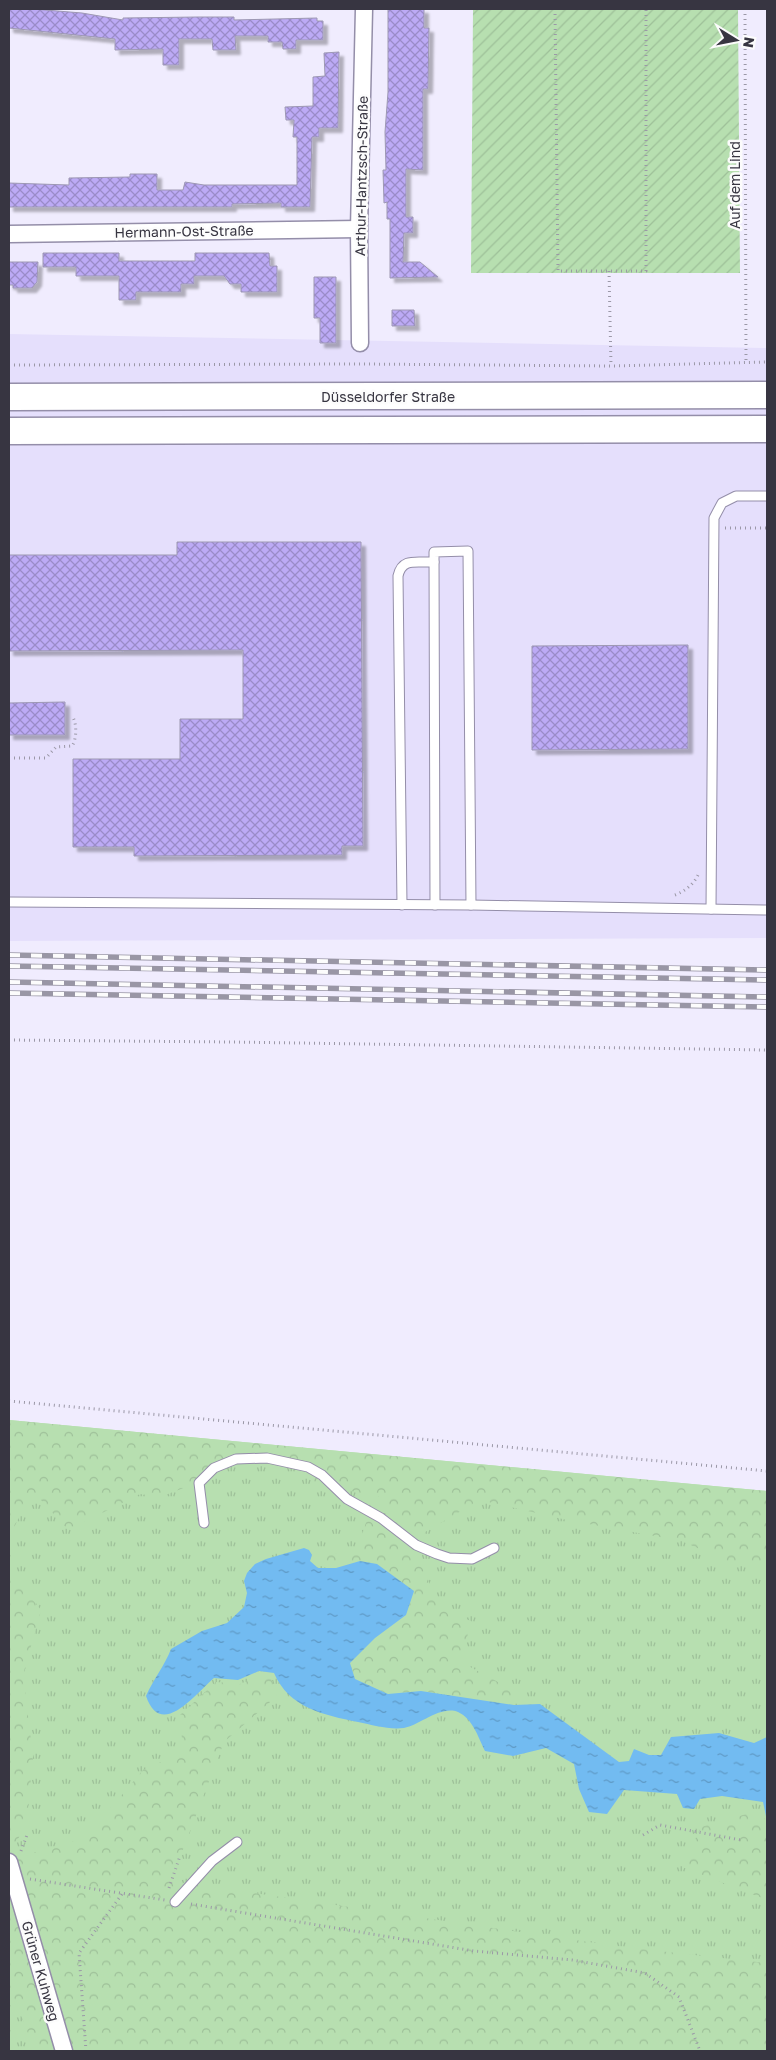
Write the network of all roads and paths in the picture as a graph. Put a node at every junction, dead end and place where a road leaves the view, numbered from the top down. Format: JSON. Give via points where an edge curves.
{"nodes":[{"id":1,"x":364,"y":9,"type":"edge"},
{"id":2,"x":555,"y":9,"type":"edge"},
{"id":3,"x":646,"y":9,"type":"edge"},
{"id":4,"x":745,"y":9,"type":"edge"},
{"id":5,"x":359,"y":229,"type":"junction"},
{"id":6,"x":9,"y":234,"type":"edge"},
{"id":7,"x":609,"y":271,"type":"junction"},
{"id":8,"x":360,"y":343,"type":"dead end"},
{"id":9,"x":746,"y":362,"type":"junction"},
{"id":10,"x":767,"y":362,"type":"edge"},
{"id":11,"x":9,"y":365,"type":"edge"},
{"id":12,"x":611,"y":366,"type":"junction"},
{"id":13,"x":767,"y":394,"type":"edge"},
{"id":14,"x":9,"y":397,"type":"edge"},
{"id":15,"x":767,"y":429,"type":"edge"},
{"id":16,"x":9,"y":431,"type":"edge"},
{"id":17,"x":767,"y":496,"type":"edge"},
{"id":18,"x":714,"y":528,"type":"junction"},
{"id":19,"x":767,"y":528,"type":"edge"},
{"id":20,"x":434,"y":562,"type":"junction"},
{"id":21,"x":72,"y":716,"type":"dead end"},
{"id":22,"x":9,"y":758,"type":"edge"},
{"id":23,"x":700,"y":869,"type":"dead end"},
{"id":24,"x":671,"y":897,"type":"dead end"},
{"id":25,"x":9,"y":902,"type":"edge"},
{"id":26,"x":402,"y":905,"type":"junction"},
{"id":27,"x":435,"y":905,"type":"junction"},
{"id":28,"x":471,"y":905,"type":"junction"},
{"id":29,"x":711,"y":909,"type":"junction"},
{"id":30,"x":767,"y":910,"type":"edge"},
{"id":31,"x":9,"y":1040,"type":"edge"},
{"id":32,"x":767,"y":1050,"type":"edge"},
{"id":33,"x":9,"y":1401,"type":"edge"},
{"id":34,"x":767,"y":1471,"type":"edge"},
{"id":35,"x":204,"y":1523,"type":"dead end"},
{"id":36,"x":494,"y":1548,"type":"dead end"},
{"id":37,"x":643,"y":1835,"type":"dead end"},
{"id":38,"x":741,"y":1840,"type":"dead end"},
{"id":39,"x":238,"y":1842,"type":"dead end"},
{"id":40,"x":180,"y":1856,"type":"dead end"},
{"id":41,"x":11,"y":1869,"type":"edge"},
{"id":42,"x":122,"y":1894,"type":"junction"},
{"id":43,"x":165,"y":1900,"type":"junction"},
{"id":44,"x":175,"y":1902,"type":"junction"},
{"id":45,"x":64,"y":2051,"type":"edge"},
{"id":46,"x":86,"y":2051,"type":"edge"},
{"id":47,"x":700,"y":2051,"type":"edge"}],
"edges":[{"from":1,"to":5,"type":"street","name":"Arthur-Hantzsch-Straße"},
{"from":2,"to":7,"type":"path","via":[[558,270]]},
{"from":3,"to":7,"type":"path","via":[[646,271]]},
{"from":4,"to":9,"type":"path","name":"Auf dem Lind"},
{"from":5,"to":6,"type":"street","name":"Hermann-Ost-Straße"},
{"from":5,"to":8,"type":"street","name":"Arthur-Hantzsch-Straße"},
{"from":7,"to":12,"type":"path"},
{"from":9,"to":10,"type":"path"},
{"from":9,"to":12,"type":"path"},
{"from":11,"to":12,"type":"path"},
{"from":13,"to":14,"type":"main road","name":"Düsseldorfer Straße"},
{"from":15,"to":16,"type":"main road"},
{"from":17,"to":18,"type":"lane","via":[[736,496],[722,504],[714,518]]},
{"from":18,"to":19,"type":"path"},
{"from":18,"to":29,"type":"lane"},
{"from":20,"to":26,"type":"lane","via":[[406,563],[398,576]]},
{"from":20,"to":27,"type":"lane"},
{"from":20,"to":28,"type":"lane","via":[[434,552],[468,552]]},
{"from":21,"to":22,"type":"path","via":[[75,742],[72,746],[56,747],[46,758]]},
{"from":23,"to":24,"type":"path","via":[[685,891]]},
{"from":25,"to":26,"type":"lane"},
{"from":26,"to":27,"type":"lane"},
{"from":27,"to":28,"type":"lane"},
{"from":28,"to":29,"type":"lane"},
{"from":29,"to":30,"type":"lane"},
{"from":31,"to":32,"type":"path"},
{"from":33,"to":34,"type":"path"},
{"from":35,"to":36,"type":"lane","via":[[199,1483],[214,1468],[236,1459],[267,1458],[316,1471],[347,1498],[416,1544],[437,1554],[472,1559]]},
{"from":37,"to":38,"type":"path","via":[[660,1824]]},
{"from":39,"to":44,"type":"lane","via":[[212,1861]]},
{"from":40,"to":43,"type":"path"},
{"from":41,"to":42,"type":"path"},
{"from":41,"to":45,"type":"street","name":"Grüner Kuhweg"},
{"from":42,"to":43,"type":"path"},
{"from":42,"to":46,"type":"path","via":[[79,1953]]},
{"from":43,"to":44,"type":"path"},
{"from":44,"to":47,"type":"path","via":[[474,1951],[572,1960],[645,1973],[679,1997]]}]}
